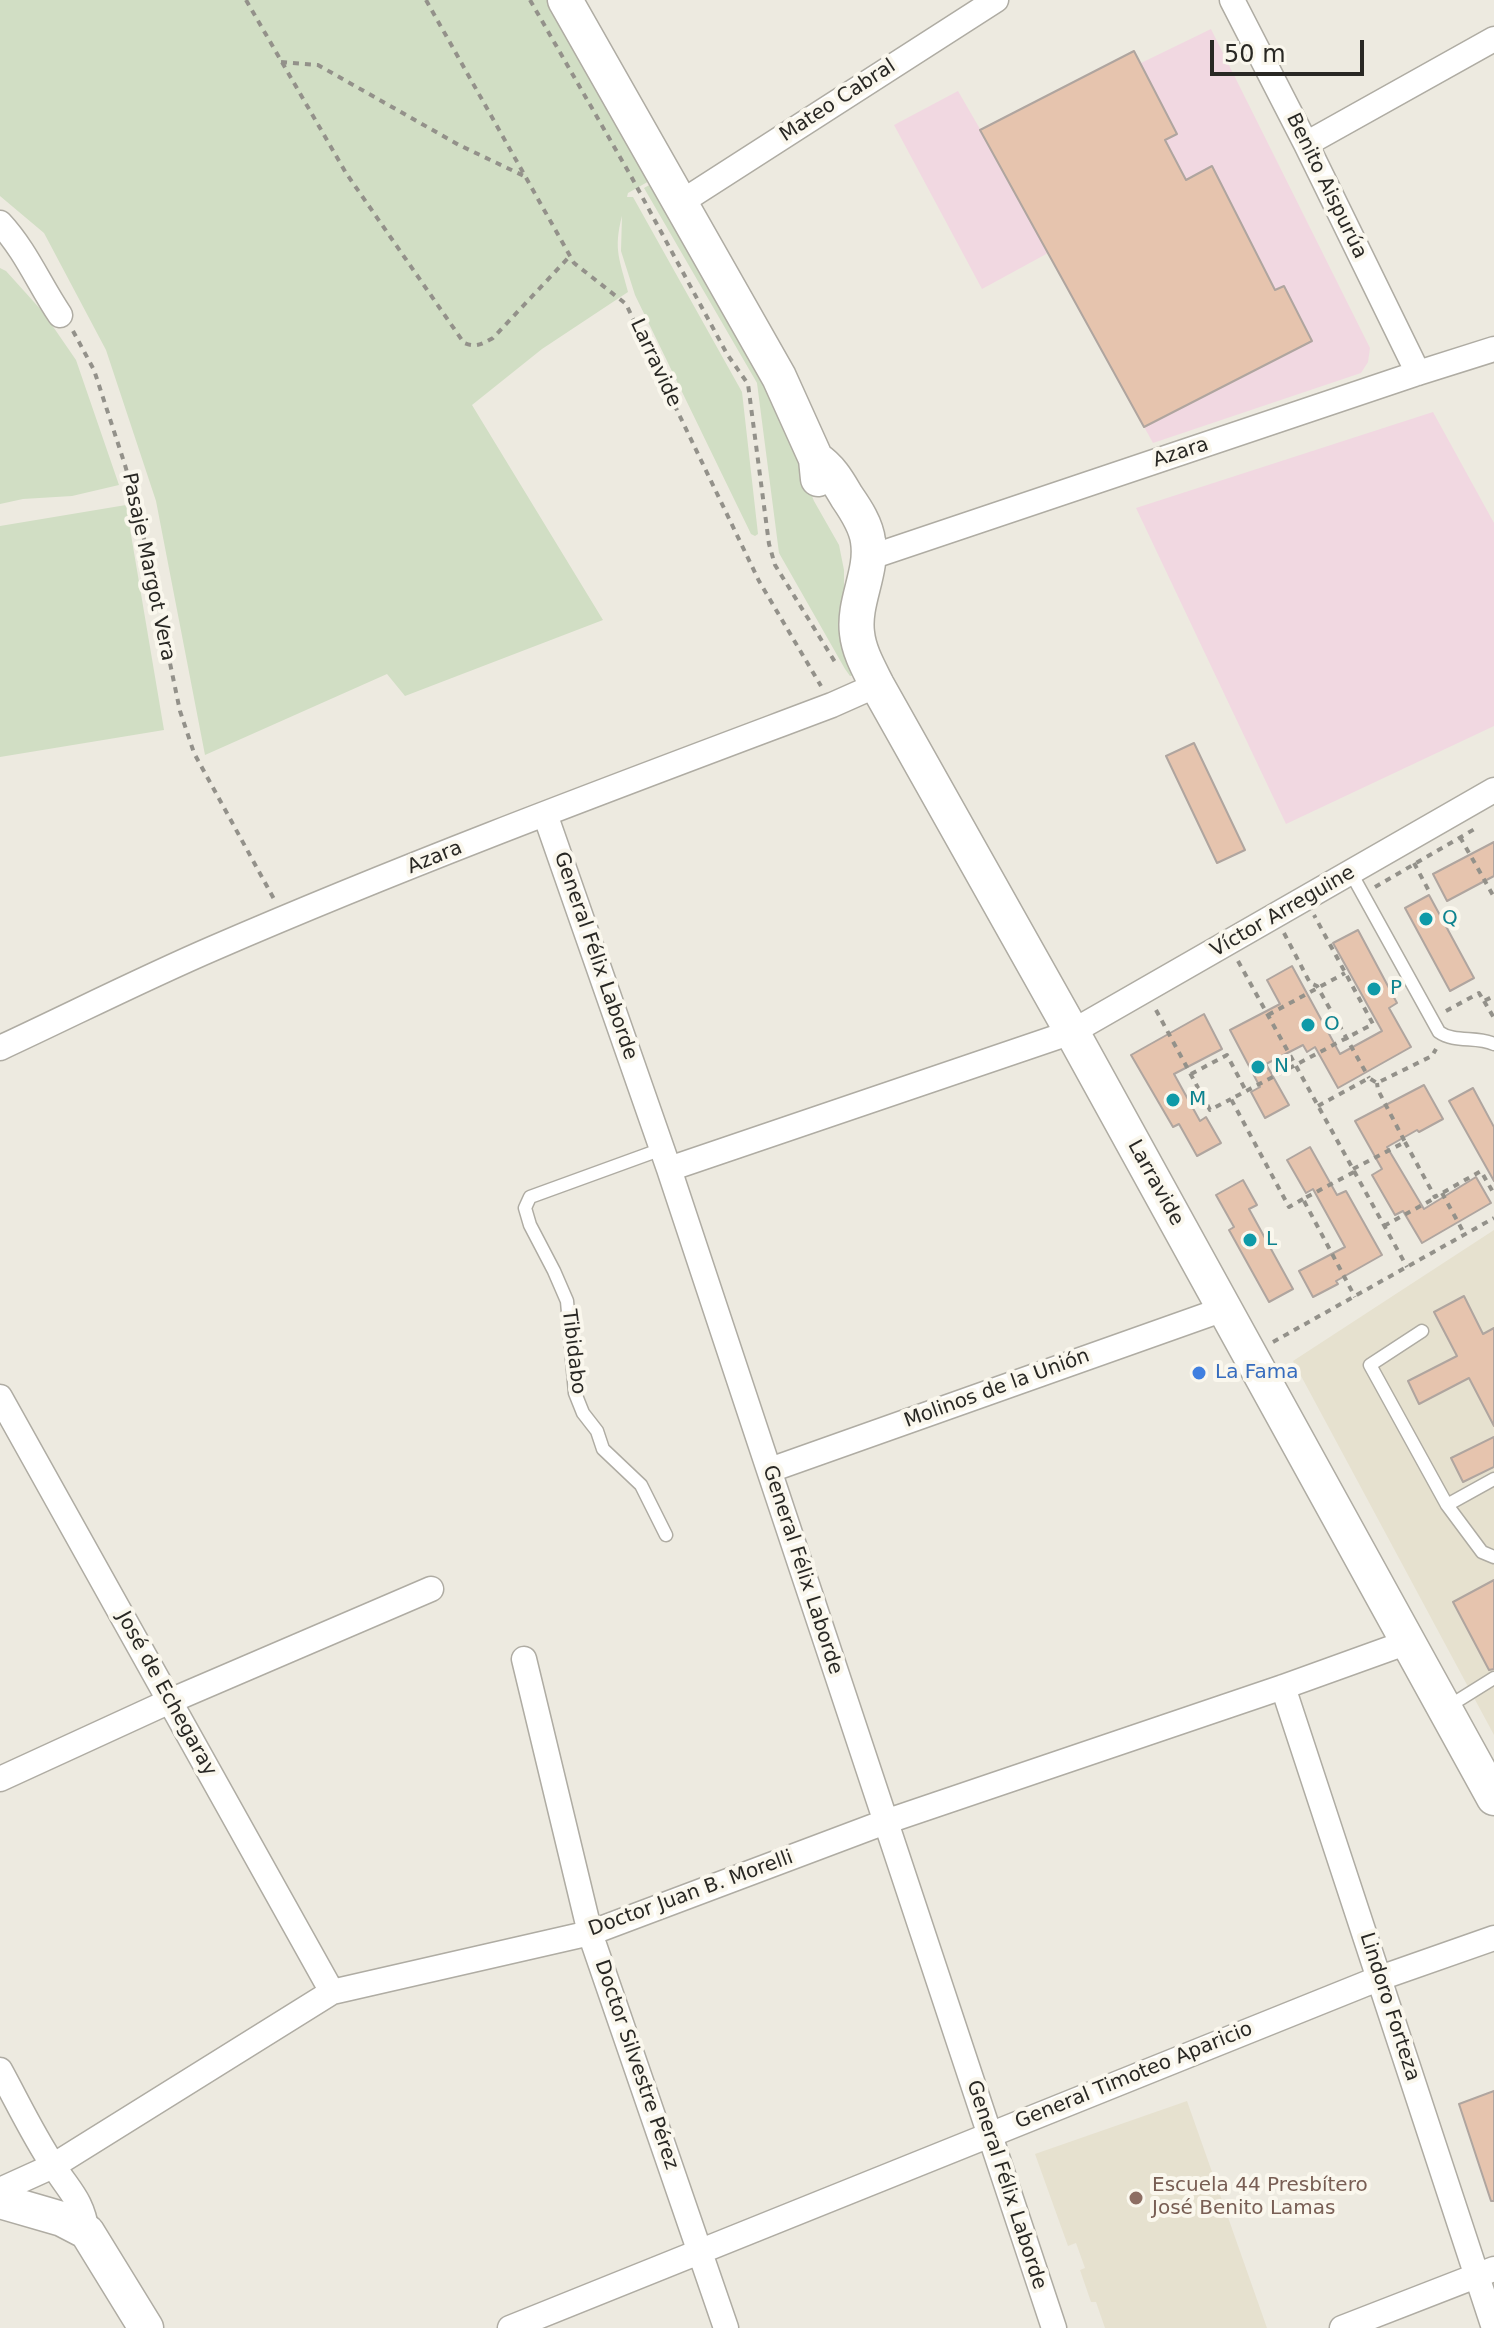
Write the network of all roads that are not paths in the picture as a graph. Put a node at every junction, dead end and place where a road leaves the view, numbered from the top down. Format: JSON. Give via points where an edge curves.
{"nodes":[{"id":1,"x":565,"y":0,"type":"edge"},
{"id":2,"x":996,"y":0,"type":"edge"},
{"id":3,"x":1232,"y":0,"type":"edge"},
{"id":4,"x":1494,"y":39,"type":"edge"},
{"id":5,"x":1306,"y":144,"type":"junction"},
{"id":6,"x":680,"y":203,"type":"junction"},
{"id":7,"x":0,"y":223,"type":"edge"},
{"id":8,"x":60,"y":315,"type":"road end"},
{"id":9,"x":1494,"y":349,"type":"edge"},
{"id":10,"x":1418,"y":373,"type":"junction"},
{"id":11,"x":868,"y":558,"type":"junction"},
{"id":12,"x":866,"y":690,"type":"junction"},
{"id":13,"x":1494,"y":790,"type":"edge"},
{"id":14,"x":545,"y":814,"type":"junction"},
{"id":15,"x":1357,"y":884,"type":"junction"},
{"id":16,"x":1072,"y":1032,"type":"junction"},
{"id":17,"x":1494,"y":1044,"type":"edge"},
{"id":18,"x":0,"y":1048,"type":"edge"},
{"id":19,"x":666,"y":1159,"type":"junction"},
{"id":20,"x":1224,"y":1309,"type":"junction"},
{"id":21,"x":1422,"y":1331,"type":"dead end"},
{"id":22,"x":0,"y":1397,"type":"edge"},
{"id":23,"x":770,"y":1470,"type":"junction"},
{"id":24,"x":1494,"y":1479,"type":"edge"},
{"id":25,"x":1447,"y":1505,"type":"junction"},
{"id":26,"x":666,"y":1535,"type":"dead end"},
{"id":27,"x":1494,"y":1557,"type":"edge"},
{"id":28,"x":431,"y":1589,"type":"dead end"},
{"id":29,"x":1408,"y":1642,"type":"junction"},
{"id":30,"x":524,"y":1659,"type":"dead end"},
{"id":31,"x":1494,"y":1678,"type":"edge"},
{"id":32,"x":1283,"y":1687,"type":"junction"},
{"id":33,"x":170,"y":1701,"type":"junction"},
{"id":34,"x":1446,"y":1708,"type":"junction"},
{"id":35,"x":0,"y":1779,"type":"edge"},
{"id":36,"x":1494,"y":1798,"type":"edge"},
{"id":37,"x":885,"y":1822,"type":"junction"},
{"id":38,"x":590,"y":1933,"type":"junction"},
{"id":39,"x":1494,"y":1938,"type":"edge"},
{"id":40,"x":1380,"y":1978,"type":"junction"},
{"id":41,"x":332,"y":1992,"type":"junction"},
{"id":42,"x":0,"y":2070,"type":"edge"},
{"id":43,"x":990,"y":2134,"type":"junction"},
{"id":44,"x":53,"y":2166,"type":"junction"},
{"id":45,"x":0,"y":2190,"type":"edge"},
{"id":46,"x":0,"y":2201,"type":"edge"},
{"id":47,"x":87,"y":2232,"type":"junction"},
{"id":48,"x":700,"y":2253,"type":"junction"},
{"id":49,"x":1485,"y":2272,"type":"edge"},
{"id":50,"x":146,"y":2328,"type":"edge"},
{"id":51,"x":510,"y":2328,"type":"edge"},
{"id":52,"x":726,"y":2328,"type":"edge"},
{"id":53,"x":1054,"y":2328,"type":"edge"},
{"id":54,"x":1342,"y":2328,"type":"edge"},
{"id":55,"x":1494,"y":2328,"type":"edge"}],
"edges":[{"from":1,"to":6,"type":"street","name":"Larravide"},
{"from":2,"to":6,"type":"street","name":"Mateo Cabral"},
{"from":3,"to":5,"type":"street","name":"Benito Aispurúa"},
{"from":4,"to":5,"type":"street"},
{"from":5,"to":10,"type":"street","name":"Benito Aispurúa"},
{"from":6,"to":11,"type":"street","name":"Larravide","via":[[779,377],[816,459],[829,468],[859,515],[867,533]]},
{"from":7,"to":8,"type":"street","via":[[31,263]]},
{"from":9,"to":10,"type":"street","name":"Azara"},
{"from":10,"to":11,"type":"street","name":"Azara"},
{"from":11,"to":12,"type":"street","name":"Larravide","via":[[857,634]]},
{"from":12,"to":14,"type":"street","name":"Azara"},
{"from":12,"to":16,"type":"street","name":"Larravide"},
{"from":13,"to":15,"type":"street","name":"Víctor Arreguine","via":[[1454,827]]},
{"from":14,"to":18,"type":"street","name":"Azara","via":[[211,949]]},
{"from":14,"to":19,"type":"street","name":"General Félix Laborde"},
{"from":15,"to":16,"type":"street","name":"Víctor Arreguine","via":[[1305,899]]},
{"from":15,"to":17,"type":"lane","via":[[1443,1036]]},
{"from":16,"to":19,"type":"street","name":"Tibidabo"},
{"from":16,"to":20,"type":"street","name":"Larravide"},
{"from":19,"to":23,"type":"street","name":"General Félix Laborde"},
{"from":19,"to":26,"type":"lane","name":"Tibidabo","via":[[530,1197],[525,1208],[567,1301],[575,1393],[583,1413],[603,1449],[641,1485]]},
{"from":20,"to":23,"type":"street","name":"Molinos de la Unión"},
{"from":20,"to":29,"type":"street","name":"Larravide"},
{"from":21,"to":25,"type":"lane","via":[[1370,1365]]},
{"from":22,"to":33,"type":"street","name":"José de Echegaray"},
{"from":23,"to":37,"type":"street","name":"General Félix Laborde"},
{"from":24,"to":25,"type":"lane"},
{"from":25,"to":27,"type":"lane","via":[[1482,1552]]},
{"from":28,"to":33,"type":"street"},
{"from":29,"to":32,"type":"street","name":"Doctor Juan B. Morelli"},
{"from":29,"to":34,"type":"street","name":"Larravide"},
{"from":30,"to":38,"type":"street","name":"Doctor Silvestre Pérez"},
{"from":31,"to":34,"type":"lane"},
{"from":32,"to":37,"type":"street","name":"Doctor Juan B. Morelli"},
{"from":32,"to":40,"type":"street","name":"Lindoro Forteza"},
{"from":33,"to":35,"type":"street"},
{"from":33,"to":41,"type":"street","name":"José de Echegaray"},
{"from":34,"to":36,"type":"street","name":"Larravide"},
{"from":37,"to":38,"type":"street","name":"Doctor Juan B. Morelli"},
{"from":37,"to":43,"type":"street","name":"General Félix Laborde"},
{"from":38,"to":41,"type":"street","name":"Doctor Juan B. Morelli"},
{"from":38,"to":48,"type":"street","name":"Doctor Silvestre Pérez"},
{"from":39,"to":40,"type":"street","name":"General Timoteo Aparicio"},
{"from":40,"to":43,"type":"street","name":"General Timoteo Aparicio"},
{"from":40,"to":49,"type":"street","name":"Lindoro Forteza"},
{"from":41,"to":44,"type":"street","name":"Doctor Juan B. Morelli"},
{"from":42,"to":44,"type":"street"},
{"from":43,"to":48,"type":"street","name":"General Timoteo Aparicio"},
{"from":43,"to":53,"type":"street","name":"General Félix Laborde"},
{"from":44,"to":45,"type":"street","name":"Doctor Juan B. Morelli"},
{"from":44,"to":47,"type":"street","via":[[84,2213]]},
{"from":46,"to":47,"type":"street"},
{"from":47,"to":50,"type":"street"},
{"from":48,"to":51,"type":"street","name":"General Timoteo Aparicio"},
{"from":48,"to":52,"type":"street","name":"Doctor Silvestre Pérez"},
{"from":49,"to":54,"type":"street"},
{"from":49,"to":55,"type":"street","name":"Lindoro Forteza"}]}
